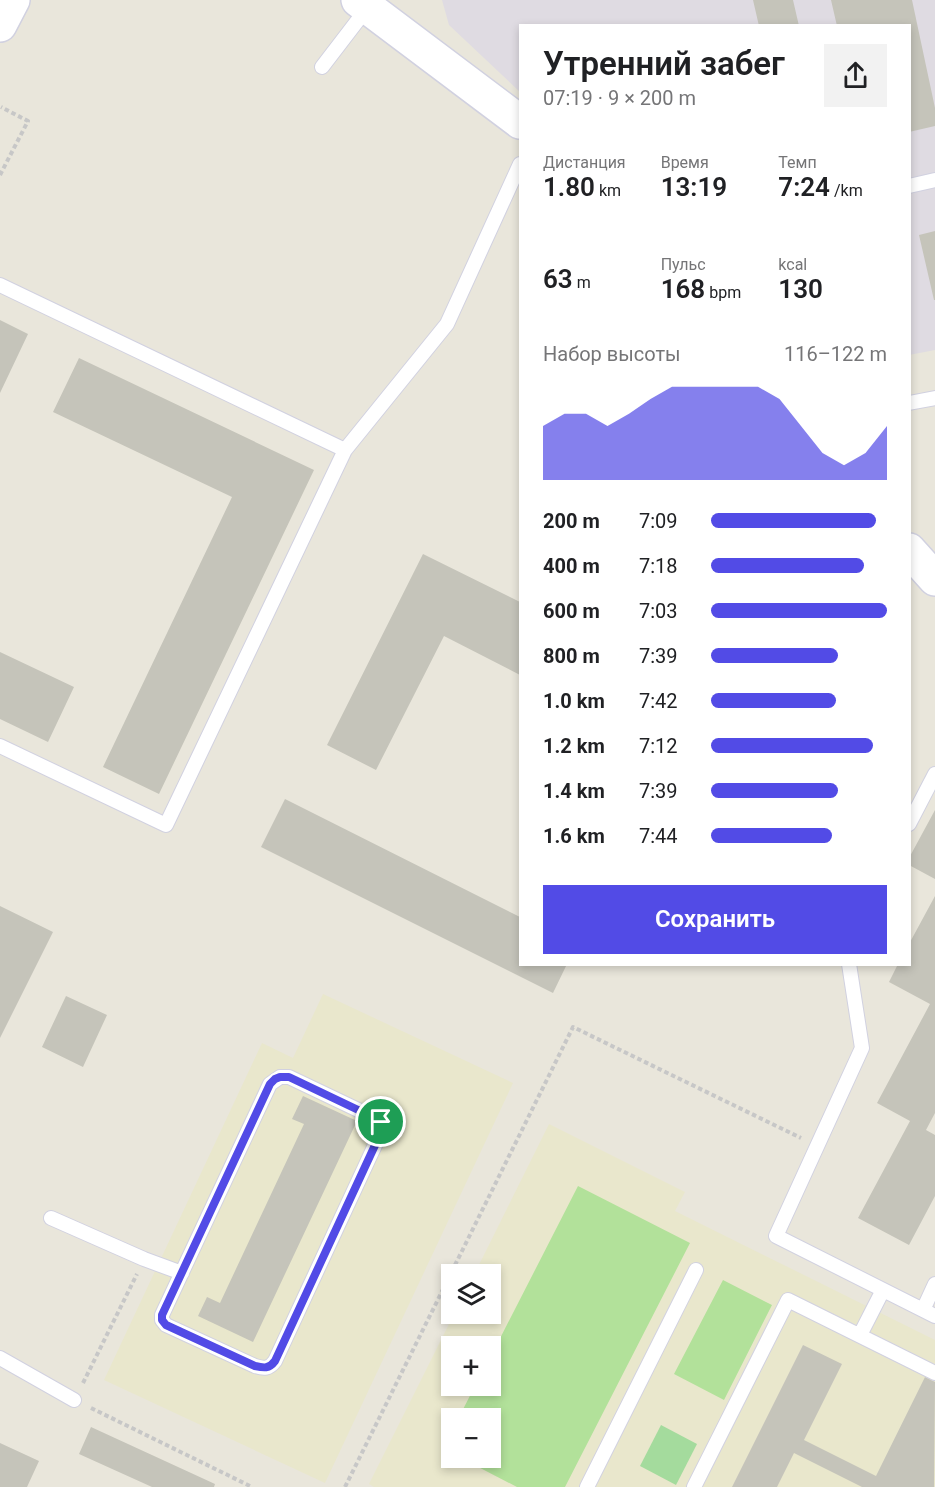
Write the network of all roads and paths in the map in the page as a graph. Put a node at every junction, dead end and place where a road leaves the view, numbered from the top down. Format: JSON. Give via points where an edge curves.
{"nodes":[{"id":1,"x":13,"y":0,"type":"edge"},
{"id":2,"x":363,"y":4,"type":"edge"},
{"id":3,"x":0,"y":25,"type":"edge"},
{"id":4,"x":322,"y":67,"type":"dead end"},
{"id":5,"x":1,"y":107,"type":"edge"},
{"id":6,"x":519,"y":121,"type":"edge"},
{"id":7,"x":519,"y":166,"type":"edge"},
{"id":8,"x":0,"y":175,"type":"edge"},
{"id":9,"x":935,"y":180,"type":"edge"},
{"id":10,"x":911,"y":186,"type":"edge"},
{"id":11,"x":0,"y":285,"type":"edge"},
{"id":12,"x":935,"y":398,"type":"edge"},
{"id":13,"x":911,"y":403,"type":"edge"},
{"id":14,"x":345,"y":450,"type":"junction"},
{"id":15,"x":911,"y":552,"type":"edge"},
{"id":16,"x":935,"y":579,"type":"edge"},
{"id":17,"x":0,"y":746,"type":"edge"},
{"id":18,"x":935,"y":774,"type":"edge"},
{"id":19,"x":911,"y":821,"type":"edge"},
{"id":20,"x":849,"y":966,"type":"edge"},
{"id":21,"x":818,"y":1146,"type":"junction"},
{"id":22,"x":51,"y":1218,"type":"dead end"},
{"id":23,"x":144,"y":1259,"type":"junction"},
{"id":24,"x":696,"y":1270,"type":"dead end"},
{"id":25,"x":182,"y":1273,"type":"junction"},
{"id":26,"x":935,"y":1284,"type":"edge"},
{"id":27,"x":883,"y":1290,"type":"junction"},
{"id":28,"x":929,"y":1313,"type":"edge"},
{"id":29,"x":860,"y":1335,"type":"junction"},
{"id":30,"x":1,"y":1361,"type":"edge"},
{"id":31,"x":935,"y":1373,"type":"edge"},
{"id":32,"x":74,"y":1400,"type":"junction"},
{"id":33,"x":252,"y":1487,"type":"edge"},
{"id":34,"x":345,"y":1487,"type":"edge"},
{"id":35,"x":587,"y":1487,"type":"edge"},
{"id":36,"x":694,"y":1487,"type":"edge"}],
"edges":[{"from":1,"to":3,"type":"street"},
{"from":2,"to":4,"type":"lane"},
{"from":2,"to":6,"type":"street"},
{"from":5,"to":8,"type":"path","via":[[28,121]]},
{"from":7,"to":14,"type":"lane","via":[[447,324]]},
{"from":9,"to":10,"type":"lane"},
{"from":11,"to":14,"type":"lane"},
{"from":12,"to":13,"type":"lane"},
{"from":14,"to":17,"type":"lane","via":[[166,825]]},
{"from":15,"to":16,"type":"street"},
{"from":18,"to":19,"type":"lane"},
{"from":20,"to":21,"type":"lane","via":[[862,1048]]},
{"from":21,"to":27,"type":"lane","via":[[776,1236]]},
{"from":21,"to":34,"type":"path","via":[[573,1027]]},
{"from":22,"to":23,"type":"lane"},
{"from":23,"to":25,"type":"lane"},
{"from":23,"to":32,"type":"path"},
{"from":24,"to":35,"type":"lane"},
{"from":25,"to":25,"type":"lane","via":[[162,1315],[163,1323],[255,1366],[271,1366],[382,1134],[381,1122],[289,1077],[275,1079]]},
{"from":26,"to":28,"type":"lane"},
{"from":27,"to":28,"type":"lane"},
{"from":27,"to":29,"type":"lane"},
{"from":29,"to":31,"type":"lane"},
{"from":29,"to":36,"type":"lane","via":[[788,1299]]},
{"from":30,"to":32,"type":"lane"},
{"from":32,"to":33,"type":"path"}]}
